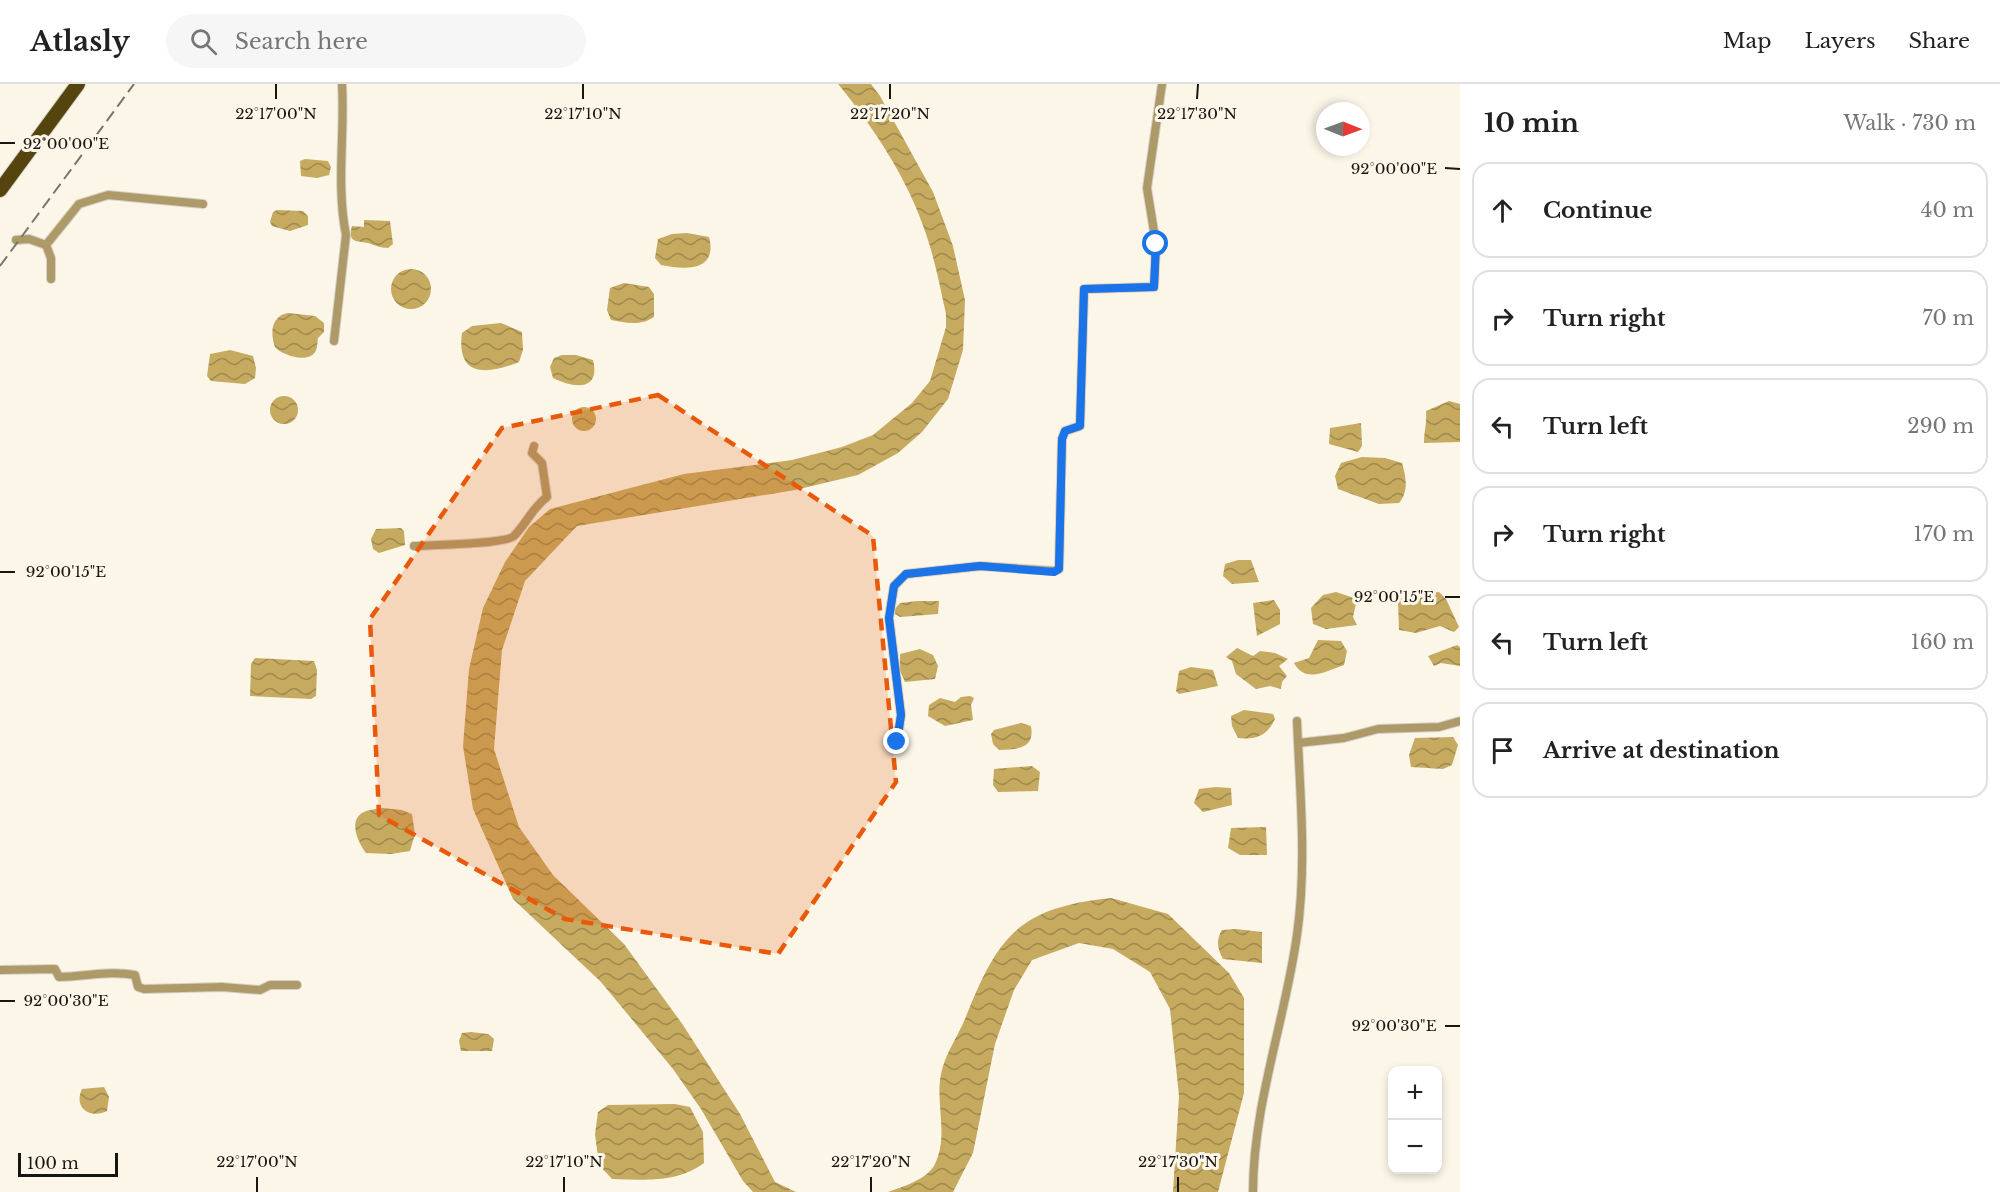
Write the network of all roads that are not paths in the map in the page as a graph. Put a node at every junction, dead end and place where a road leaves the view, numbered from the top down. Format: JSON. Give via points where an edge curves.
{"nodes":[{"id":1,"x":78,"y":84,"type":"edge"},
{"id":2,"x":342,"y":84,"type":"edge"},
{"id":3,"x":1162,"y":84,"type":"edge"},
{"id":4,"x":0,"y":189,"type":"edge"},
{"id":5,"x":202,"y":204,"type":"dead end"},
{"id":6,"x":16,"y":240,"type":"dead end"},
{"id":7,"x":46,"y":245,"type":"junction"},
{"id":8,"x":51,"y":279,"type":"dead end"},
{"id":9,"x":334,"y":341,"type":"dead end"},
{"id":10,"x":534,"y":446,"type":"dead end"},
{"id":11,"x":414,"y":546,"type":"dead end"},
{"id":12,"x":1297,"y":721,"type":"dead end"},
{"id":13,"x":1460,"y":721,"type":"edge"},
{"id":14,"x":1298,"y":742,"type":"junction"},
{"id":15,"x":892,"y":747,"type":"dead end"},
{"id":16,"x":0,"y":970,"type":"edge"},
{"id":17,"x":297,"y":985,"type":"dead end"},
{"id":18,"x":1253,"y":1192,"type":"edge"}],
"edges":[{"from":1,"to":4,"type":"highway"},
{"from":2,"to":9,"type":"street","via":[[339,182],[345,235]]},
{"from":3,"to":15,"type":"street","via":[[1147,189],[1156,244],[1154,287],[1084,289],[1080,426],[1065,431],[1062,439],[1059,569],[1054,572],[980,566],[906,574],[894,586],[889,618],[901,715],[897,742]]},
{"from":5,"to":7,"type":"street","via":[[108,195],[79,204]]},
{"from":6,"to":7,"type":"street","via":[[29,239]]},
{"from":7,"to":8,"type":"street","via":[[51,258]]},
{"from":10,"to":11,"type":"street","via":[[532,453],[542,463],[547,497],[531,511],[515,535],[481,542]]},
{"from":12,"to":14,"type":"street"},
{"from":13,"to":14,"type":"street","via":[[1440,727],[1378,729],[1344,738]]},
{"from":14,"to":18,"type":"street","via":[[1304,868],[1297,937],[1261,1114]]},
{"from":16,"to":17,"type":"street","via":[[55,969],[59,977],[125,973],[135,975],[138,987],[144,989],[260,990],[270,985]]}]}
